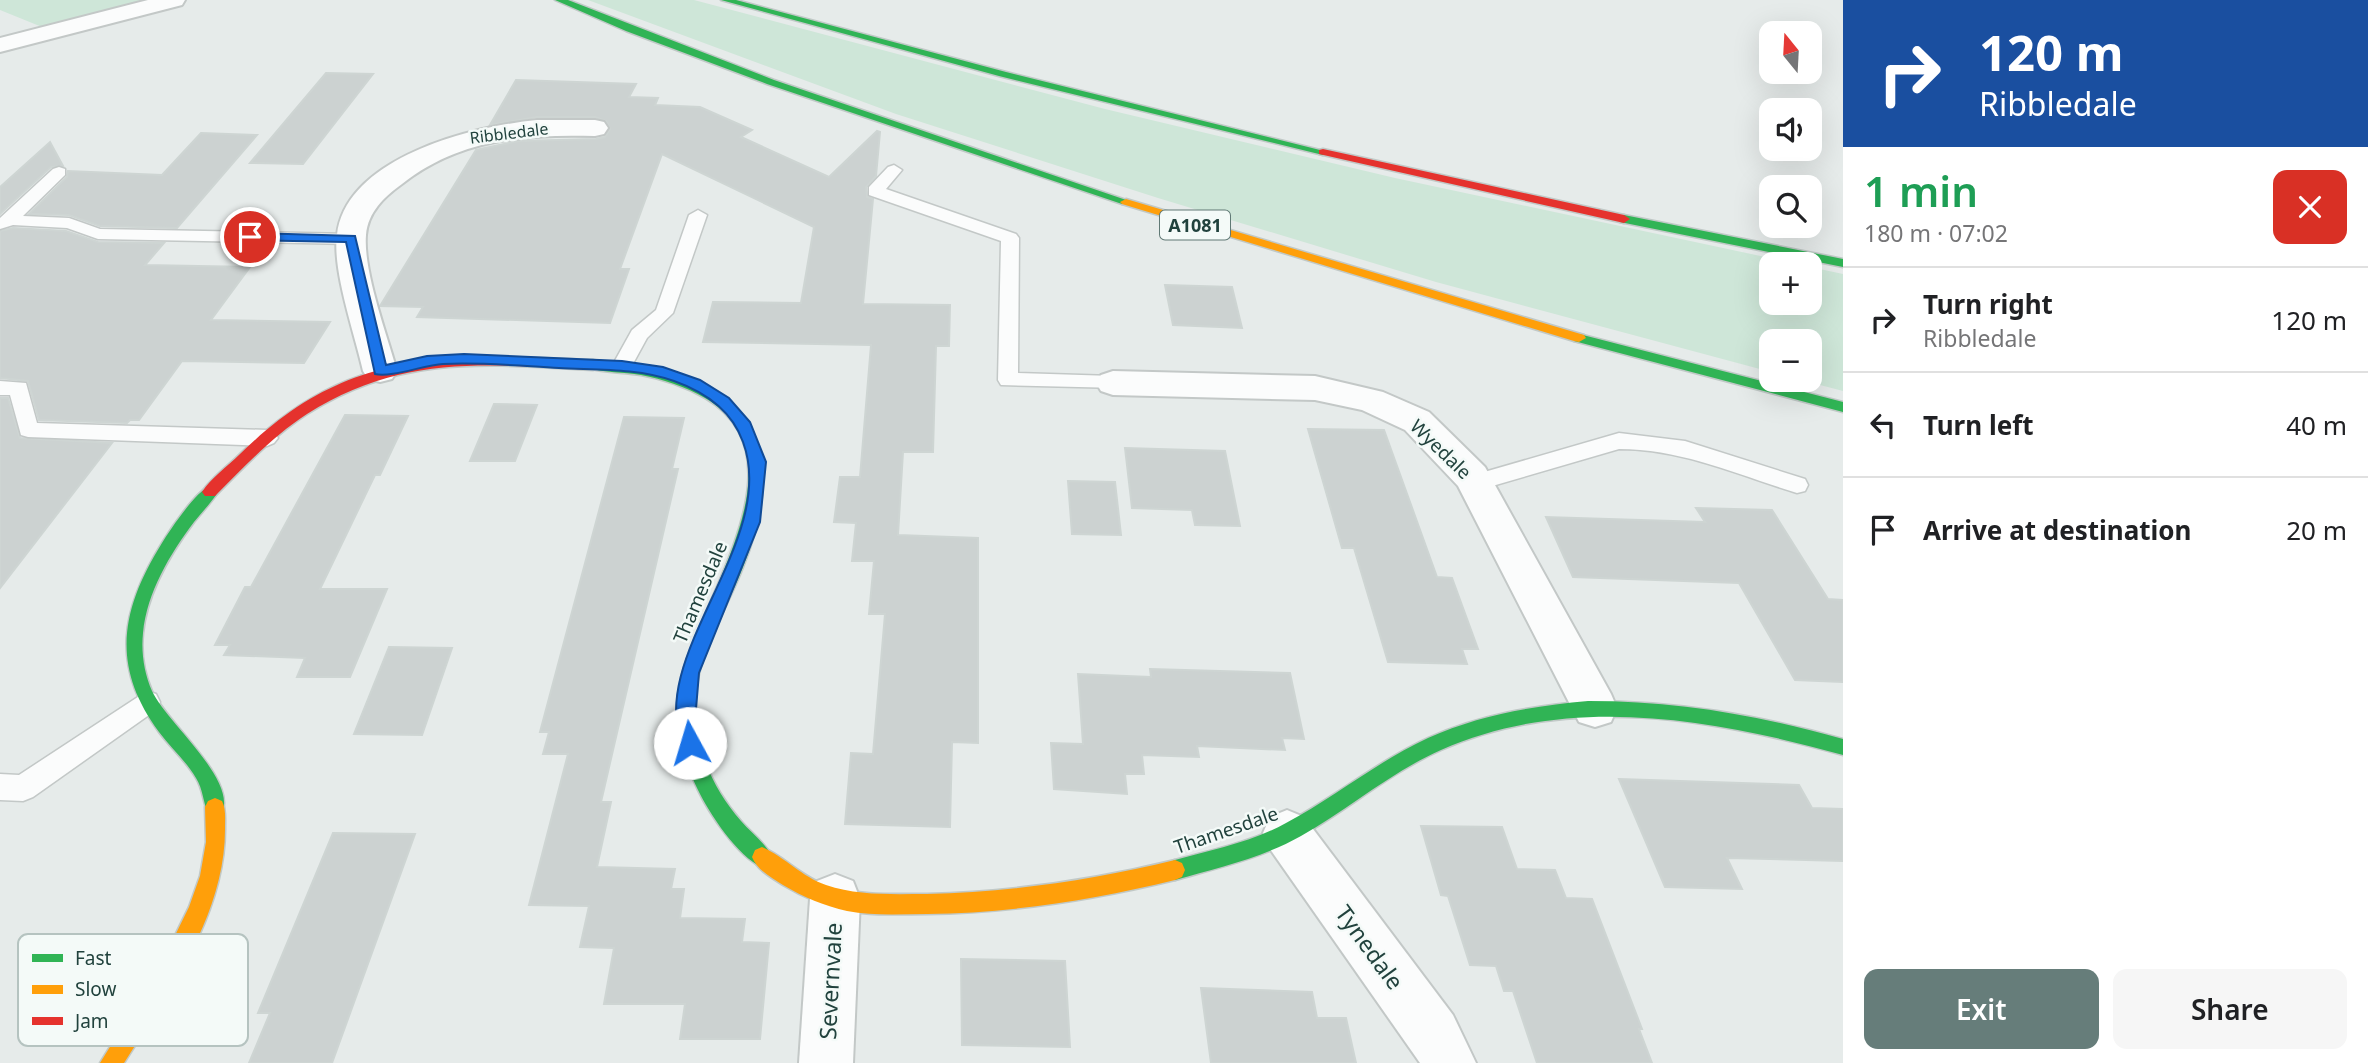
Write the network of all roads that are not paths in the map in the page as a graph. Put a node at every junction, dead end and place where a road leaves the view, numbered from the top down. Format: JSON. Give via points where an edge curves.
{"nodes":[{"id":1,"x":174,"y":0,"type":"edge"},
{"id":2,"x":560,"y":0,"type":"edge"},
{"id":3,"x":726,"y":0,"type":"edge"},
{"id":4,"x":0,"y":45,"type":"edge"},
{"id":5,"x":595,"y":128,"type":"dead end"},
{"id":6,"x":894,"y":170,"type":"dead end"},
{"id":7,"x":59,"y":172,"type":"dead end"},
{"id":8,"x":698,"y":215,"type":"dead end"},
{"id":9,"x":4,"y":224,"type":"edge"},
{"id":10,"x":351,"y":239,"type":"junction"},
{"id":11,"x":1843,"y":262,"type":"edge"},
{"id":12,"x":622,"y":366,"type":"junction"},
{"id":13,"x":380,"y":371,"type":"junction"},
{"id":14,"x":1113,"y":383,"type":"joint"},
{"id":15,"x":0,"y":388,"type":"edge"},
{"id":16,"x":1843,"y":407,"type":"edge"},
{"id":17,"x":267,"y":438,"type":"junction"},
{"id":18,"x":1475,"y":483,"type":"junction"},
{"id":19,"x":1797,"y":485,"type":"dead end"},
{"id":20,"x":147,"y":702,"type":"junction"},
{"id":21,"x":1595,"y":708,"type":"junction"},
{"id":22,"x":1843,"y":747,"type":"edge"},
{"id":23,"x":0,"y":787,"type":"edge"},
{"id":24,"x":1287,"y":833,"type":"junction"},
{"id":25,"x":835,"y":899,"type":"junction"},
{"id":26,"x":189,"y":934,"type":"edge"},
{"id":27,"x":121,"y":1046,"type":"edge"},
{"id":28,"x":111,"y":1063,"type":"edge"},
{"id":29,"x":826,"y":1063,"type":"edge"},
{"id":30,"x":1449,"y":1063,"type":"edge"}],
"edges":[{"from":1,"to":4,"type":"street"},
{"from":2,"to":16,"type":"main road","number":"A1081","via":[[870,118],[1170,217],[1515,321]]},
{"from":3,"to":11,"type":"main road","via":[[940,59],[1342,157]]},
{"from":5,"to":10,"type":"street","name":"Ribbledale","via":[[501,131],[432,150],[373,193],[358,214]]},
{"from":6,"to":14,"type":"lane","via":[[869,198],[1010,238],[1008,380]]},
{"from":7,"to":9,"type":"lane"},
{"from":8,"to":12,"type":"lane","via":[[664,313],[639,334]]},
{"from":9,"to":10,"type":"lane","via":[[69,223],[98,234]]},
{"from":10,"to":13,"type":"street"},
{"from":12,"to":13,"type":"main road","name":"Thamesdale","via":[[464,359]]},
{"from":12,"to":25,"type":"main road","name":"Thamesdale","via":[[695,383],[724,402],[744,426],[758,462],[752,522],[690,673],[685,721],[695,765],[714,804],[740,838],[775,869]]},
{"from":13,"to":17,"type":"main road","name":"Thamesdale","via":[[300,409]]},
{"from":14,"to":18,"type":"street","name":"Wyedale","via":[[1315,388],[1371,400],[1417,421]]},
{"from":15,"to":17,"type":"lane","via":[[19,388],[28,430]]},
{"from":17,"to":20,"type":"main road","name":"Thamesdale","via":[[176,534],[140,594],[132,634]]},
{"from":18,"to":19,"type":"lane","via":[[1636,439]]},
{"from":18,"to":21,"type":"street","name":"Wyedale"},
{"from":20,"to":23,"type":"lane","via":[[23,788]]},
{"from":20,"to":26,"type":"main road","name":"Thamesdale","via":[[209,777],[217,812],[213,862]]},
{"from":21,"to":22,"type":"main road","name":"Thamesdale","via":[[1701,713],[1779,726]]},
{"from":21,"to":24,"type":"main road","name":"Thamesdale","via":[[1503,718],[1444,740],[1390,767]]},
{"from":24,"to":25,"type":"main road","name":"Thamesdale","via":[[1158,877],[1039,897],[928,904]]},
{"from":24,"to":30,"type":"street","name":"Tynedale","via":[[1434,1034]]},
{"from":25,"to":29,"type":"street","name":"Severnvale"},
{"from":27,"to":28,"type":"main road","name":"Thamesdale"}]}
